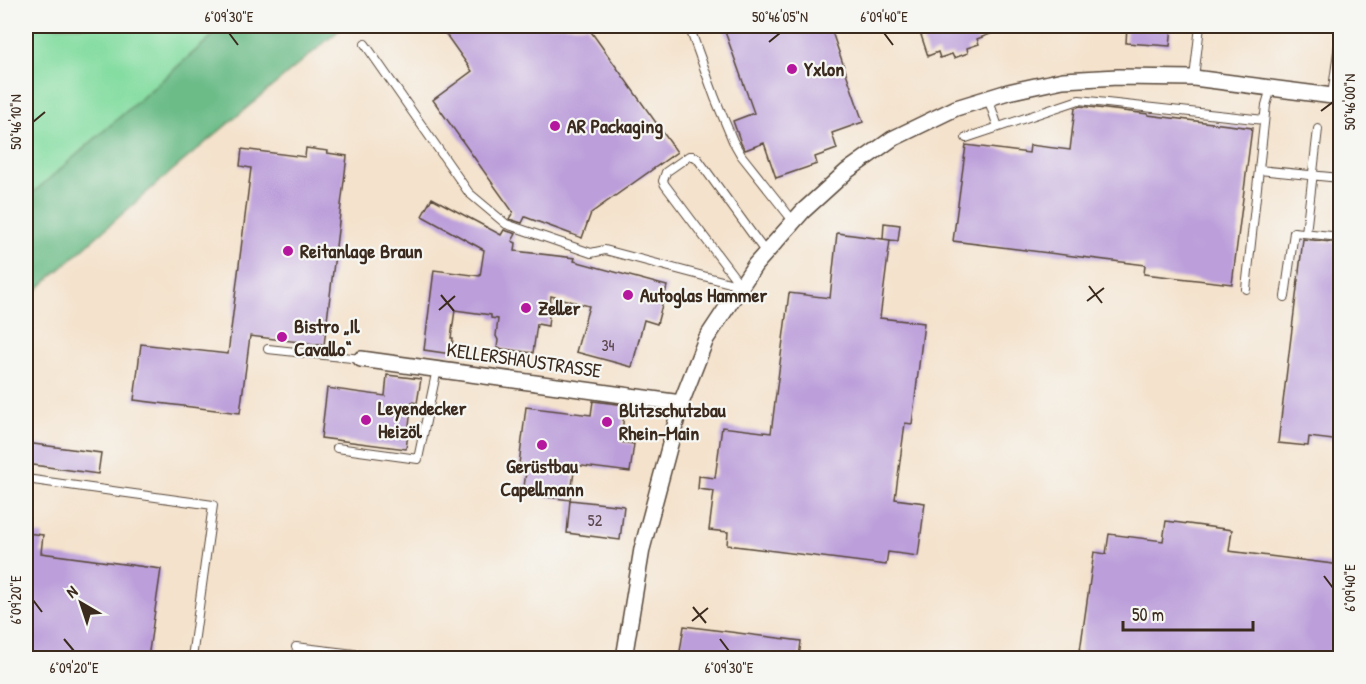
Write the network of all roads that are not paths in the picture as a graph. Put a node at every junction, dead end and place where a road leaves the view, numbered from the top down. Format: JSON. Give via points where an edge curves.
{"nodes":[{"id":1,"x":689,"y":26,"type":"edge"},
{"id":2,"x":1200,"y":26,"type":"edge"},
{"id":3,"x":1341,"y":37,"type":"edge"},
{"id":4,"x":365,"y":44,"type":"dead end"},
{"id":5,"x":1194,"y":78,"type":"junction"},
{"id":6,"x":1271,"y":88,"type":"junction"},
{"id":7,"x":1336,"y":97,"type":"edge"},
{"id":8,"x":988,"y":98,"type":"junction"},
{"id":9,"x":1264,"y":120,"type":"junction"},
{"id":10,"x":998,"y":127,"type":"junction"},
{"id":11,"x":1318,"y":129,"type":"dead end"},
{"id":12,"x":966,"y":138,"type":"dead end"},
{"id":13,"x":1259,"y":170,"type":"junction"},
{"id":14,"x":1312,"y":175,"type":"junction"},
{"id":15,"x":1341,"y":178,"type":"edge"},
{"id":16,"x":794,"y":222,"type":"junction"},
{"id":17,"x":1306,"y":233,"type":"junction"},
{"id":18,"x":1341,"y":237,"type":"edge"},
{"id":19,"x":766,"y":253,"type":"junction"},
{"id":20,"x":741,"y":286,"type":"junction"},
{"id":21,"x":1246,"y":289,"type":"dead end"},
{"id":22,"x":1285,"y":297,"type":"dead end"},
{"id":23,"x":268,"y":349,"type":"dead end"},
{"id":24,"x":361,"y":359,"type":"joint"},
{"id":25,"x":436,"y":369,"type":"junction"},
{"id":26,"x":681,"y":403,"type":"junction"},
{"id":27,"x":337,"y":448,"type":"dead end"},
{"id":28,"x":26,"y":479,"type":"edge"},
{"id":29,"x":296,"y":647,"type":"dead end"},
{"id":30,"x":192,"y":658,"type":"edge"},
{"id":31,"x":387,"y":658,"type":"edge"},
{"id":32,"x":624,"y":658,"type":"edge"}],
"edges":[{"from":1,"to":16,"type":"lane","via":[[733,141]]},
{"from":2,"to":5,"type":"lane"},
{"from":3,"to":7,"type":"lane"},
{"from":4,"to":20,"type":"lane","via":[[469,193],[506,225],[591,253],[605,250]]},
{"from":5,"to":6,"type":"street"},
{"from":5,"to":8,"type":"street","via":[[1063,80]]},
{"from":6,"to":7,"type":"street"},
{"from":6,"to":9,"type":"lane"},
{"from":8,"to":10,"type":"lane"},
{"from":8,"to":16,"type":"street","via":[[956,108],[892,139],[847,171]]},
{"from":9,"to":10,"type":"lane","via":[[1078,100]]},
{"from":9,"to":13,"type":"lane"},
{"from":10,"to":12,"type":"lane"},
{"from":11,"to":14,"type":"lane"},
{"from":13,"to":14,"type":"lane"},
{"from":13,"to":21,"type":"lane"},
{"from":14,"to":15,"type":"lane"},
{"from":14,"to":17,"type":"lane"},
{"from":16,"to":19,"type":"street"},
{"from":17,"to":18,"type":"lane"},
{"from":17,"to":22,"type":"lane","via":[[1294,232]]},
{"from":19,"to":20,"type":"street"},
{"from":19,"to":20,"type":"lane","via":[[697,158],[689,156],[666,172],[663,181]]},
{"from":20,"to":26,"type":"street","via":[[706,339]]},
{"from":23,"to":24,"type":"lane"},
{"from":24,"to":25,"type":"street","name":"KELLERSHAUSTRASSE"},
{"from":25,"to":26,"type":"street","name":"KELLERSHAUSTRASSE"},
{"from":25,"to":27,"type":"lane","via":[[418,459]]},
{"from":26,"to":32,"type":"street","via":[[642,549]]},
{"from":28,"to":30,"type":"lane","via":[[213,505]]},
{"from":29,"to":31,"type":"lane"}]}
